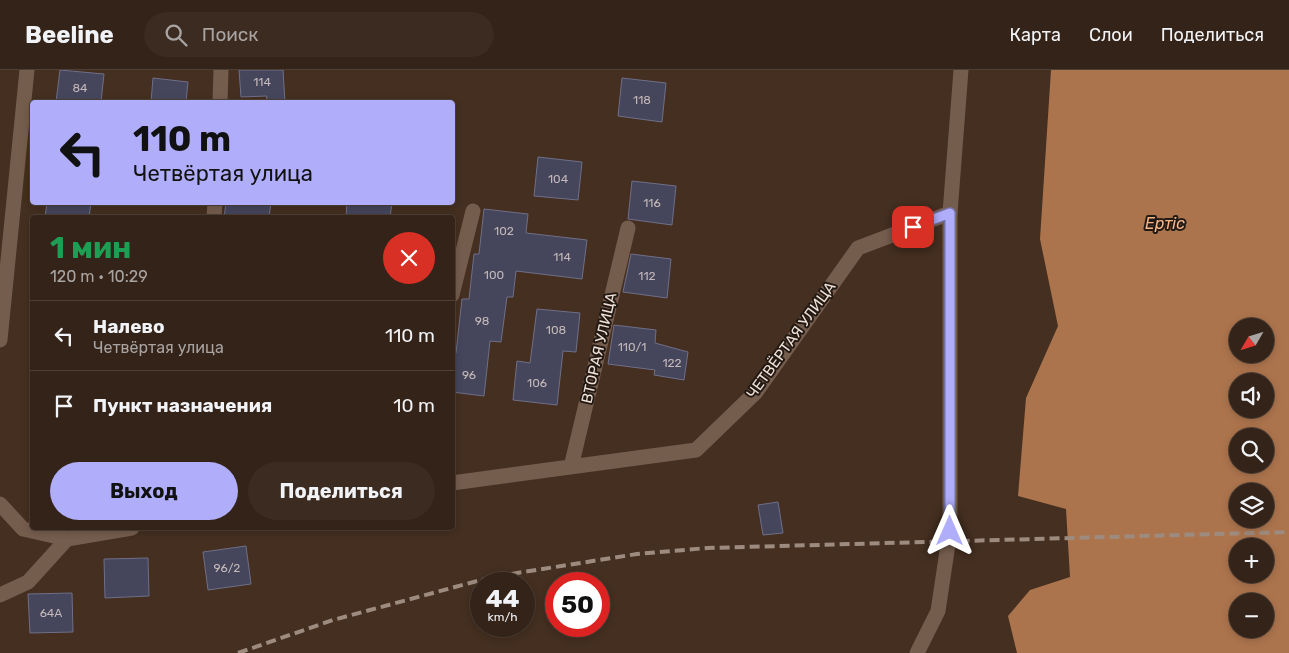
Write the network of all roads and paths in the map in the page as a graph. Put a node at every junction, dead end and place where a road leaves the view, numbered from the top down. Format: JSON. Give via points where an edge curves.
{"nodes":[{"id":1,"x":27,"y":70,"type":"edge"},
{"id":2,"x":221,"y":70,"type":"edge"},
{"id":3,"x":961,"y":70,"type":"edge"},
{"id":4,"x":220,"y":100,"type":"edge"},
{"id":5,"x":473,"y":211,"type":"dead end"},
{"id":6,"x":950,"y":213,"type":"junction"},
{"id":7,"x":628,"y":228,"type":"dead end"},
{"id":8,"x":455,"y":283,"type":"edge"},
{"id":9,"x":0,"y":340,"type":"edge"},
{"id":10,"x":571,"y":467,"type":"junction"},
{"id":11,"x":455,"y":482,"type":"edge"},
{"id":12,"x":0,"y":504,"type":"edge"},
{"id":13,"x":120,"y":530,"type":"edge"},
{"id":14,"x":66,"y":539,"type":"junction"},
{"id":15,"x":0,"y":595,"type":"edge"},
{"id":16,"x":917,"y":653,"type":"edge"}],
"edges":[{"from":1,"to":9,"type":"street"},
{"from":2,"to":4,"type":"street"},
{"from":3,"to":6,"type":"street"},
{"from":5,"to":8,"type":"street"},
{"from":6,"to":10,"type":"street","name":"ЧЕТВЁРТАЯ УЛИЦА","via":[[858,248],[756,392],[696,450]]},
{"from":6,"to":16,"type":"street","via":[[950,531],[938,612]]},
{"from":7,"to":10,"type":"street","name":"ВТОРАЯ УЛИЦА"},
{"from":10,"to":11,"type":"street","name":"ЧЕТВЁРТАЯ УЛИЦА"},
{"from":12,"to":14,"type":"street","via":[[23,529]]},
{"from":13,"to":14,"type":"street"},
{"from":14,"to":15,"type":"street","via":[[28,582]]}]}
